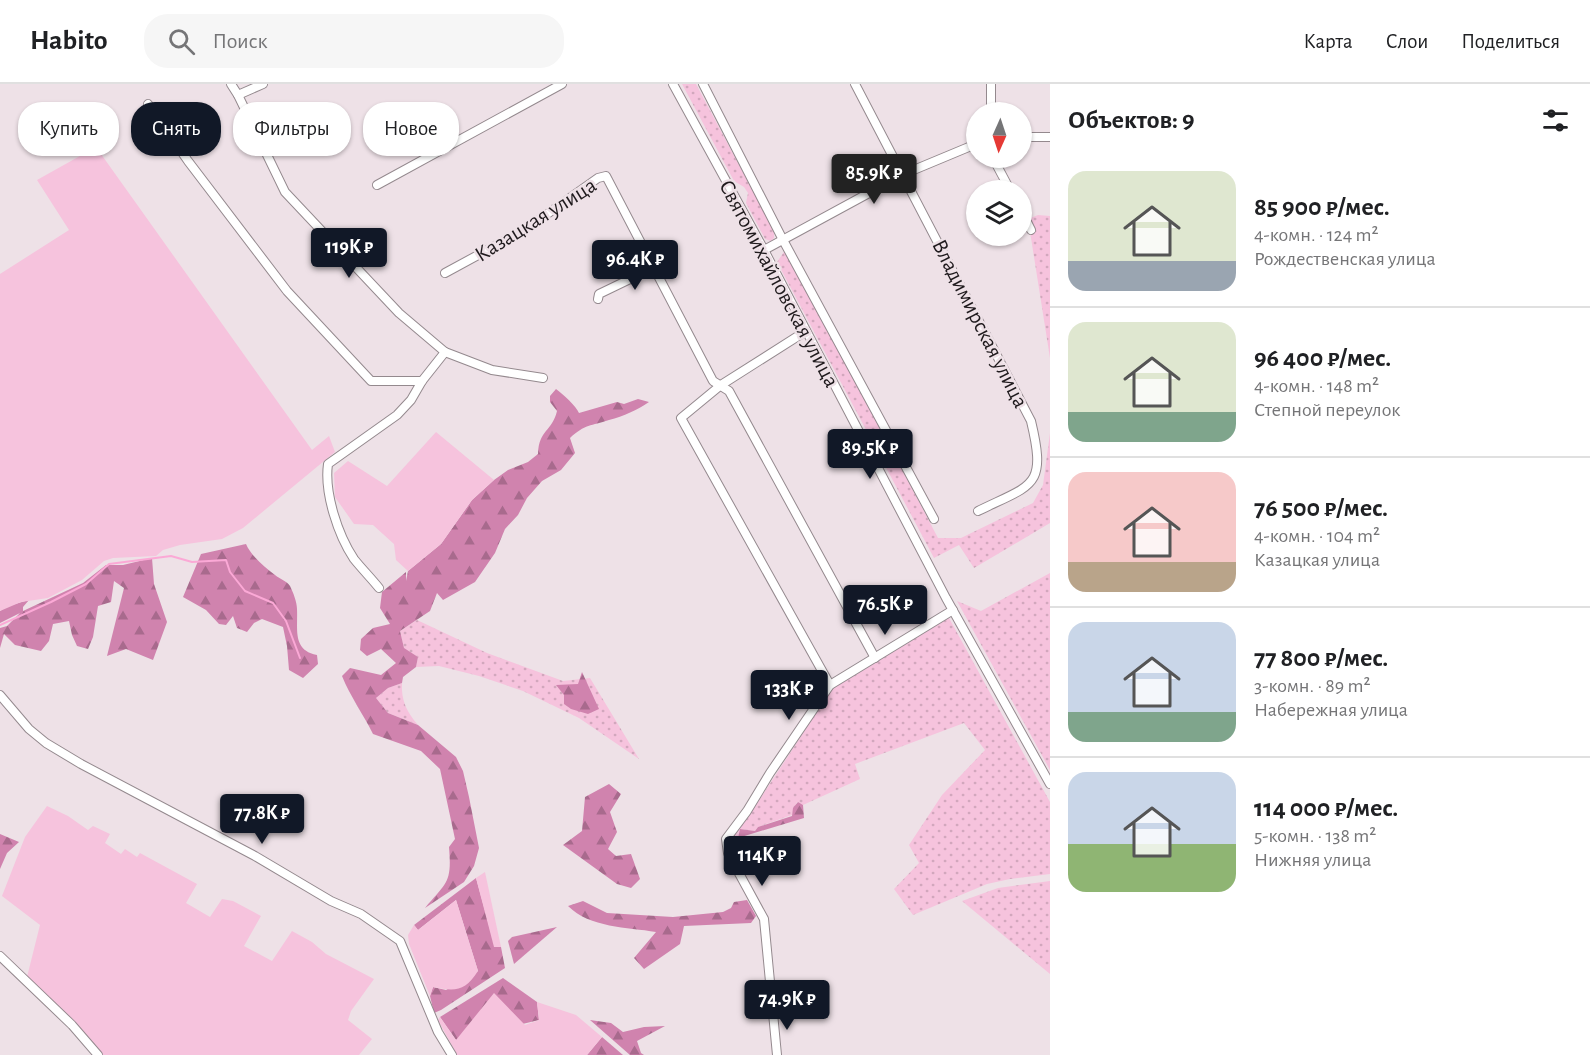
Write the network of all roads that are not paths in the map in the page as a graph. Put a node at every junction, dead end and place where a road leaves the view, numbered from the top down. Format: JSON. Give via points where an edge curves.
{"nodes":[{"id":1,"x":231,"y":84,"type":"edge"},
{"id":2,"x":263,"y":84,"type":"edge"},
{"id":3,"x":562,"y":84,"type":"edge"},
{"id":4,"x":673,"y":84,"type":"edge"},
{"id":5,"x":703,"y":84,"type":"edge"},
{"id":6,"x":855,"y":84,"type":"edge"},
{"id":7,"x":991,"y":84,"type":"edge"},
{"id":8,"x":238,"y":95,"type":"junction"},
{"id":9,"x":991,"y":102,"type":"edge"},
{"id":10,"x":1032,"y":137,"type":"edge"},
{"id":11,"x":1050,"y":137,"type":"edge"},
{"id":12,"x":966,"y":148,"type":"edge"},
{"id":13,"x":184,"y":156,"type":"edge"},
{"id":14,"x":904,"y":174,"type":"junction"},
{"id":15,"x":377,"y":185,"type":"dead end"},
{"id":16,"x":783,"y":240,"type":"junction"},
{"id":17,"x":764,"y":250,"type":"junction"},
{"id":18,"x":655,"y":267,"type":"junction"},
{"id":19,"x":445,"y":273,"type":"dead end"},
{"id":20,"x":598,"y":299,"type":"dead end"},
{"id":21,"x":806,"y":331,"type":"junction"},
{"id":22,"x":445,"y":352,"type":"junction"},
{"id":23,"x":543,"y":378,"type":"dead end"},
{"id":24,"x":422,"y":381,"type":"junction"},
{"id":25,"x":721,"y":385,"type":"junction"},
{"id":26,"x":978,"y":511,"type":"dead end"},
{"id":27,"x":934,"y":519,"type":"dead end"},
{"id":28,"x":379,"y":588,"type":"dead end"},
{"id":29,"x":953,"y":610,"type":"junction"},
{"id":30,"x":874,"y":658,"type":"junction"},
{"id":31,"x":830,"y":685,"type":"junction"},
{"id":32,"x":0,"y":695,"type":"edge"},
{"id":33,"x":1050,"y":784,"type":"edge"},
{"id":34,"x":0,"y":956,"type":"edge"},
{"id":35,"x":98,"y":1055,"type":"edge"},
{"id":36,"x":452,"y":1055,"type":"edge"},
{"id":37,"x":777,"y":1055,"type":"edge"}],
"edges":[{"from":1,"to":8,"type":"street"},
{"from":2,"to":8,"type":"street"},
{"from":3,"to":15,"type":"street"},
{"from":4,"to":17,"type":"street","name":"Святомихайловская улица"},
{"from":5,"to":16,"type":"street","name":"Святомихайловская улица"},
{"from":6,"to":14,"type":"street","name":"Владимирская улица"},
{"from":7,"to":9,"type":"street"},
{"from":8,"to":22,"type":"street","via":[[285,192],[399,314]]},
{"from":10,"to":11,"type":"street"},
{"from":12,"to":14,"type":"street"},
{"from":13,"to":24,"type":"street","via":[[287,291],[371,381]]},
{"from":14,"to":16,"type":"street"},
{"from":14,"to":26,"type":"street","name":"Владимирская улица","via":[[1032,421],[1039,451],[1035,478],[1028,486]]},
{"from":16,"to":17,"type":"street"},
{"from":16,"to":27,"type":"street","name":"Святомихайловская улица"},
{"from":17,"to":21,"type":"street","name":"Святомихайловская улица"},
{"from":18,"to":19,"type":"street","name":"Казацкая улица","via":[[606,176],[526,229]]},
{"from":18,"to":20,"type":"street","via":[[599,294]]},
{"from":18,"to":25,"type":"street","name":"Казацкая улица","via":[[713,381]]},
{"from":21,"to":25,"type":"street"},
{"from":21,"to":29,"type":"street","name":"Святомихайловская улица"},
{"from":22,"to":23,"type":"street","via":[[492,370]]},
{"from":22,"to":24,"type":"street"},
{"from":24,"to":28,"type":"street","via":[[397,415],[328,465],[330,501],[338,525],[353,557]]},
{"from":25,"to":30,"type":"street","name":"Казацкая улица","via":[[729,391]]},
{"from":25,"to":31,"type":"street","via":[[681,418]]},
{"from":29,"to":30,"type":"street"},
{"from":29,"to":33,"type":"street","name":"Святомихайловская улица"},
{"from":30,"to":31,"type":"street"},
{"from":31,"to":37,"type":"street","via":[[726,839],[728,853],[764,919]]},
{"from":32,"to":36,"type":"street","via":[[29,729],[72,759],[361,914],[400,941],[438,1032]]},
{"from":34,"to":35,"type":"street"}]}
